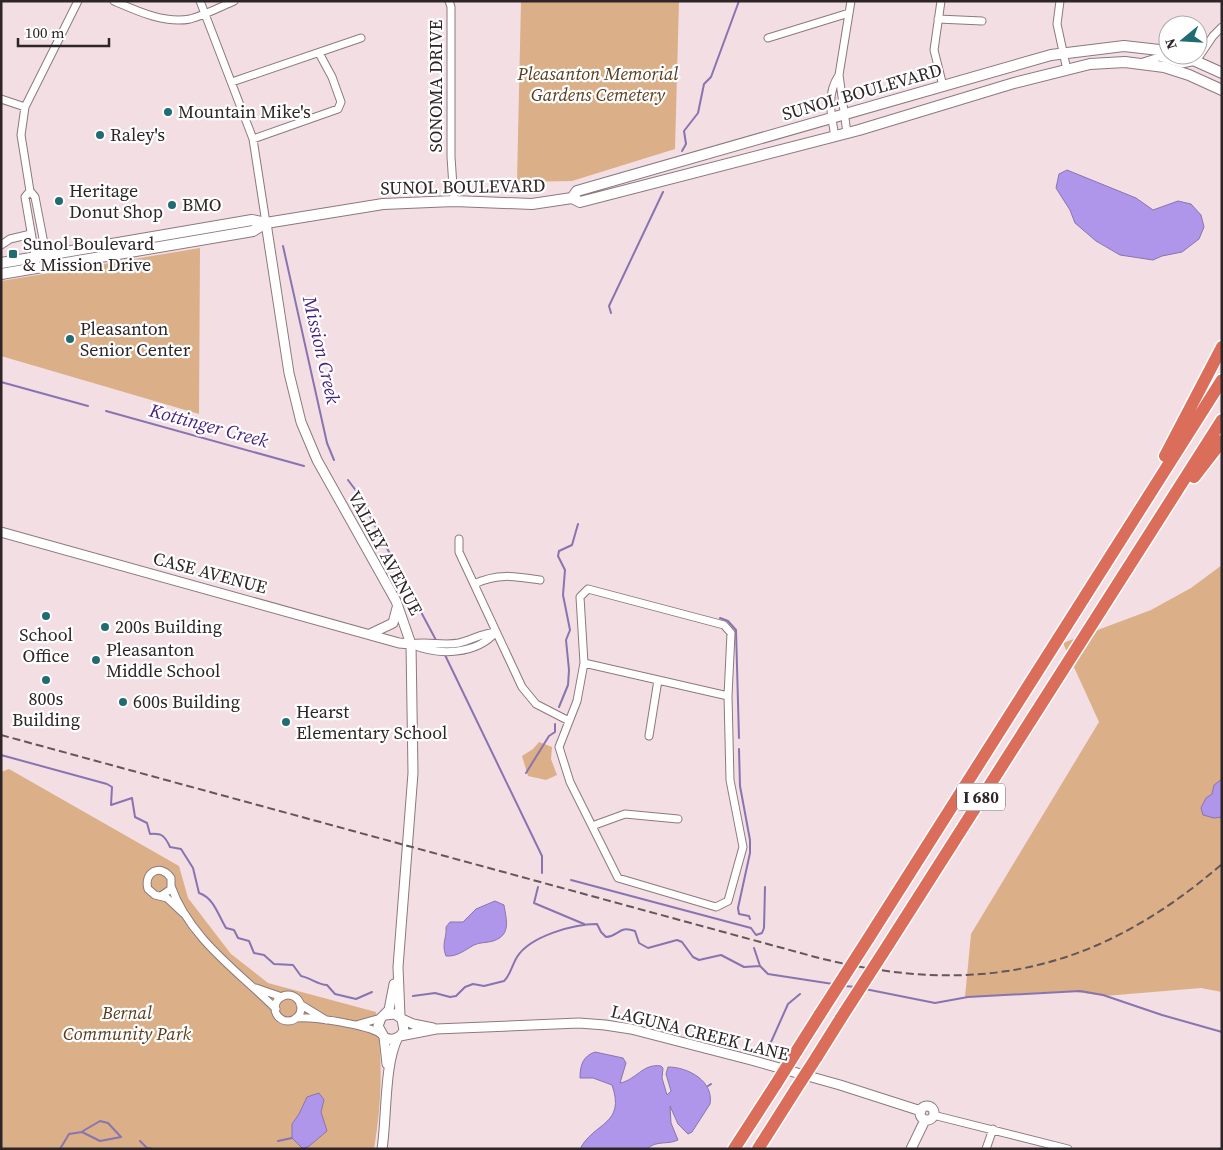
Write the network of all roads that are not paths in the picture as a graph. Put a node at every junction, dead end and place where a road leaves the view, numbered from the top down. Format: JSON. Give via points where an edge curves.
{"nodes":[{"id":1,"x":78,"y":1,"type":"edge"},
{"id":2,"x":114,"y":1,"type":"edge"},
{"id":3,"x":200,"y":1,"type":"edge"},
{"id":4,"x":234,"y":1,"type":"edge"},
{"id":5,"x":449,"y":1,"type":"edge"},
{"id":6,"x":851,"y":1,"type":"edge"},
{"id":7,"x":941,"y":1,"type":"edge"},
{"id":8,"x":1060,"y":1,"type":"edge"},
{"id":9,"x":849,"y":13,"type":"junction"},
{"id":10,"x":205,"y":14,"type":"junction"},
{"id":11,"x":938,"y":19,"type":"junction"},
{"id":12,"x":982,"y":21,"type":"dead end"},
{"id":13,"x":1222,"y":28,"type":"edge"},
{"id":14,"x":360,"y":38,"type":"dead end"},
{"id":15,"x":768,"y":38,"type":"dead end"},
{"id":16,"x":1208,"y":43,"type":"edge"},
{"id":17,"x":1158,"y":50,"type":"edge"},
{"id":18,"x":319,"y":53,"type":"junction"},
{"id":19,"x":1063,"y":53,"type":"junction"},
{"id":20,"x":1158,"y":58,"type":"edge"},
{"id":21,"x":1139,"y":63,"type":"junction"},
{"id":22,"x":1205,"y":65,"type":"edge"},
{"id":23,"x":1067,"y":70,"type":"junction"},
{"id":24,"x":1222,"y":73,"type":"edge"},
{"id":25,"x":838,"y":75,"type":"junction"},
{"id":26,"x":232,"y":82,"type":"junction"},
{"id":27,"x":943,"y":86,"type":"junction"},
{"id":28,"x":1222,"y":90,"type":"edge"},
{"id":29,"x":1,"y":99,"type":"edge"},
{"id":30,"x":25,"y":108,"type":"junction"},
{"id":31,"x":845,"y":115,"type":"junction"},
{"id":32,"x":831,"y":119,"type":"junction"},
{"id":33,"x":847,"y":133,"type":"junction"},
{"id":34,"x":835,"y":136,"type":"junction"},
{"id":35,"x":253,"y":139,"type":"junction"},
{"id":36,"x":659,"y":168,"type":"junction"},
{"id":37,"x":30,"y":191,"type":"junction"},
{"id":38,"x":612,"y":193,"type":"junction"},
{"id":39,"x":572,"y":198,"type":"junction"},
{"id":40,"x":454,"y":201,"type":"junction"},
{"id":41,"x":266,"y":223,"type":"junction"},
{"id":42,"x":31,"y":234,"type":"junction"},
{"id":43,"x":1,"y":245,"type":"edge"},
{"id":44,"x":46,"y":255,"type":"junction"},
{"id":45,"x":35,"y":257,"type":"junction"},
{"id":46,"x":1,"y":262,"type":"edge"},
{"id":47,"x":48,"y":266,"type":"junction"},
{"id":48,"x":37,"y":268,"type":"junction"},
{"id":49,"x":1,"y":274,"type":"edge"},
{"id":50,"x":1222,"y":347,"type":"edge"},
{"id":51,"x":1222,"y":380,"type":"edge"},
{"id":52,"x":1222,"y":420,"type":"edge"},
{"id":53,"x":1222,"y":441,"type":"edge"},
{"id":54,"x":1171,"y":500,"type":"junction"},
{"id":55,"x":1,"y":532,"type":"edge"},
{"id":56,"x":1123,"y":536,"type":"junction"},
{"id":57,"x":459,"y":539,"type":"dead end"},
{"id":58,"x":540,"y":580,"type":"dead end"},
{"id":59,"x":474,"y":584,"type":"junction"},
{"id":60,"x":398,"y":605,"type":"junction"},
{"id":61,"x":496,"y":632,"type":"junction"},
{"id":62,"x":369,"y":634,"type":"junction"},
{"id":63,"x":411,"y":644,"type":"junction"},
{"id":64,"x":584,"y":663,"type":"junction"},
{"id":65,"x":658,"y":680,"type":"junction"},
{"id":66,"x":728,"y":696,"type":"junction"},
{"id":67,"x":569,"y":721,"type":"junction"},
{"id":68,"x":649,"y":736,"type":"dead end"},
{"id":69,"x":678,"y":819,"type":"dead end"},
{"id":70,"x":592,"y":826,"type":"junction"},
{"id":71,"x":171,"y":886,"type":"junction"},
{"id":72,"x":161,"y":896,"type":"junction"},
{"id":73,"x":191,"y":921,"type":"junction"},
{"id":74,"x":398,"y":967,"type":"junction"},
{"id":75,"x":247,"y":984,"type":"junction"},
{"id":76,"x":282,"y":997,"type":"junction"},
{"id":77,"x":300,"y":1004,"type":"junction"},
{"id":78,"x":276,"y":1009,"type":"junction"},
{"id":79,"x":383,"y":1016,"type":"junction"},
{"id":80,"x":401,"y":1017,"type":"junction"},
{"id":81,"x":296,"y":1018,"type":"junction"},
{"id":82,"x":328,"y":1021,"type":"junction"},
{"id":83,"x":356,"y":1025,"type":"junction"},
{"id":84,"x":436,"y":1029,"type":"junction"},
{"id":85,"x":382,"y":1035,"type":"junction"},
{"id":86,"x":399,"y":1037,"type":"junction"},
{"id":87,"x":388,"y":1084,"type":"junction"},
{"id":88,"x":926,"y":1115,"type":"junction"},
{"id":89,"x":993,"y":1129,"type":"junction"},
{"id":90,"x":382,"y":1149,"type":"edge"},
{"id":91,"x":734,"y":1149,"type":"edge"},
{"id":92,"x":758,"y":1149,"type":"edge"},
{"id":93,"x":911,"y":1149,"type":"edge"},
{"id":94,"x":986,"y":1149,"type":"edge"},
{"id":95,"x":1067,"y":1149,"type":"edge"}],
"edges":[{"from":1,"to":30,"type":"street"},
{"from":2,"to":10,"type":"street","via":[[141,13],[175,20]]},
{"from":3,"to":10,"type":"street"},
{"from":4,"to":10,"type":"street"},
{"from":5,"to":40,"type":"street","name":"SONOMA DRIVE"},
{"from":6,"to":9,"type":"street"},
{"from":7,"to":11,"type":"street"},
{"from":8,"to":19,"type":"street","via":[[1057,24]]},
{"from":9,"to":15,"type":"street"},
{"from":9,"to":25,"type":"street"},
{"from":10,"to":26,"type":"street"},
{"from":11,"to":12,"type":"street"},
{"from":11,"to":27,"type":"street","via":[[934,50]]},
{"from":13,"to":16,"type":"street"},
{"from":14,"to":18,"type":"street"},
{"from":17,"to":19,"type":"main road","name":"SUNOL BOULEVARD","via":[[1124,46]]},
{"from":18,"to":26,"type":"street"},
{"from":18,"to":35,"type":"street","via":[[341,102],[338,109]]},
{"from":19,"to":23,"type":"street"},
{"from":19,"to":27,"type":"main road","name":"SUNOL BOULEVARD"},
{"from":20,"to":21,"type":"street","name":"SUNOL BOULEVARD"},
{"from":21,"to":23,"type":"main road","name":"SUNOL BOULEVARD","via":[[1090,64]]},
{"from":21,"to":28,"type":"main road","name":"SUNOL BOULEVARD","via":[[1189,75]]},
{"from":22,"to":24,"type":"main road","name":"SUNOL BOULEVARD"},
{"from":23,"to":33,"type":"main road","name":"SUNOL BOULEVARD"},
{"from":25,"to":31,"type":"street"},
{"from":25,"to":32,"type":"street","via":[[829,108]]},
{"from":26,"to":35,"type":"street"},
{"from":27,"to":31,"type":"main road","name":"SUNOL BOULEVARD"},
{"from":29,"to":30,"type":"street"},
{"from":30,"to":37,"type":"street","via":[[22,135]]},
{"from":31,"to":32,"type":"main road","name":"SUNOL BOULEVARD"},
{"from":31,"to":33,"type":"street"},
{"from":32,"to":34,"type":"street"},
{"from":32,"to":36,"type":"main road","name":"SUNOL BOULEVARD"},
{"from":33,"to":34,"type":"main road","name":"SUNOL BOULEVARD"},
{"from":34,"to":38,"type":"main road","name":"SUNOL BOULEVARD"},
{"from":35,"to":41,"type":"street"},
{"from":36,"to":38,"type":"main road","via":[[656,176],[628,184]]},
{"from":36,"to":39,"type":"main road","name":"SUNOL BOULEVARD","via":[[577,191]]},
{"from":37,"to":42,"type":"street","via":[[25,197]]},
{"from":37,"to":44,"type":"street","via":[[35,197]]},
{"from":38,"to":39,"type":"main road","name":"SUNOL BOULEVARD","via":[[580,202]]},
{"from":39,"to":40,"type":"main road","name":"SUNOL BOULEVARD","via":[[532,204]]},
{"from":40,"to":41,"type":"main road","name":"SUNOL BOULEVARD","via":[[367,206]]},
{"from":41,"to":44,"type":"main road","name":"SUNOL BOULEVARD","via":[[252,220]]},
{"from":41,"to":47,"type":"main road","name":"SUNOL BOULEVARD","via":[[253,231]]},
{"from":41,"to":60,"type":"street","name":"VALLEY AVENUE","via":[[289,373],[301,422],[317,460]]},
{"from":42,"to":43,"type":"street","via":[[10,239]]},
{"from":42,"to":45,"type":"street"},
{"from":44,"to":45,"type":"main road","name":"SUNOL BOULEVARD"},
{"from":44,"to":47,"type":"street"},
{"from":45,"to":46,"type":"main road","name":"SUNOL BOULEVARD"},
{"from":45,"to":48,"type":"street"},
{"from":47,"to":48,"type":"main road","name":"SUNOL BOULEVARD"},
{"from":48,"to":49,"type":"main road","name":"SUNOL BOULEVARD"},
{"from":50,"to":56,"type":"highway"},
{"from":51,"to":56,"type":"highway","number":"I 680"},
{"from":52,"to":54,"type":"highway","number":"I 680"},
{"from":53,"to":54,"type":"highway","via":[[1189,484]]},
{"from":54,"to":92,"type":"highway","number":"I 680","bridge":true},
{"from":55,"to":62,"type":"street","name":"CASE AVENUE"},
{"from":56,"to":91,"type":"highway","number":"I 680","bridge":true},
{"from":57,"to":59,"type":"street","via":[[459,552]]},
{"from":58,"to":59,"type":"street","via":[[501,575]]},
{"from":59,"to":61,"type":"street"},
{"from":60,"to":62,"type":"street","via":[[393,623]]},
{"from":60,"to":63,"type":"street","name":"VALLEY AVENUE"},
{"from":61,"to":63,"type":"street","name":"CASE AVENUE","via":[[484,632],[453,648]]},
{"from":61,"to":67,"type":"street","via":[[528,696],[536,704]]},
{"from":62,"to":63,"type":"street","name":"CASE AVENUE"},
{"from":63,"to":74,"type":"street","name":"VALLEY AVENUE","via":[[413,773]]},
{"from":64,"to":65,"type":"street"},
{"from":64,"to":66,"type":"street","via":[[580,597],[588,589],[724,625],[731,633]]},
{"from":64,"to":67,"type":"street","via":[[577,701]]},
{"from":65,"to":66,"type":"street"},
{"from":65,"to":68,"type":"street"},
{"from":66,"to":70,"type":"street","via":[[730,780],[742,847],[728,901],[716,907],[618,878]]},
{"from":67,"to":70,"type":"street","via":[[559,747],[570,782]]},
{"from":69,"to":70,"type":"street","via":[[625,814]]},
{"from":71,"to":72,"type":"street","via":[[169,892]]},
{"from":71,"to":72,"type":"street","via":[[171,878],[166,871],[150,873],[146,879],[148,889]]},
{"from":71,"to":73,"type":"street"},
{"from":72,"to":73,"type":"street"},
{"from":73,"to":75,"type":"street"},
{"from":74,"to":79,"type":"street","name":"VALLEY AVENUE","via":[[390,1006]]},
{"from":74,"to":80,"type":"street","name":"VALLEY AVENUE"},
{"from":75,"to":76,"type":"street"},
{"from":75,"to":78,"type":"street"},
{"from":76,"to":77,"type":"street","via":[[293,996]]},
{"from":76,"to":78,"type":"street"},
{"from":77,"to":81,"type":"street"},
{"from":77,"to":82,"type":"street"},
{"from":78,"to":81,"type":"street","via":[[283,1020]]},
{"from":79,"to":80,"type":"street","via":[[390,1013]]},
{"from":79,"to":83,"type":"street"},
{"from":79,"to":85,"type":"street","via":[[378,1026]]},
{"from":80,"to":84,"type":"street","name":"LAGUNA CREEK LANE","via":[[413,1024]]},
{"from":80,"to":86,"type":"street","via":[[405,1025]]},
{"from":81,"to":82,"type":"street"},
{"from":82,"to":83,"type":"street"},
{"from":83,"to":85,"type":"street"},
{"from":84,"to":86,"type":"street","name":"LAGUNA CREEK LANE"},
{"from":84,"to":88,"type":"street","name":"LAGUNA CREEK LANE","via":[[579,1023],[631,1029],[828,1082]]},
{"from":85,"to":86,"type":"street","via":[[391,1039]]},
{"from":85,"to":87,"type":"street","via":[[387,1047]]},
{"from":86,"to":87,"type":"street","via":[[394,1047]]},
{"from":87,"to":90,"type":"street"},
{"from":88,"to":89,"type":"street","name":"LAGUNA CREEK LANE"},
{"from":88,"to":93,"type":"street"},
{"from":89,"to":94,"type":"street"},
{"from":89,"to":95,"type":"street","name":"LAGUNA CREEK LANE"}]}
